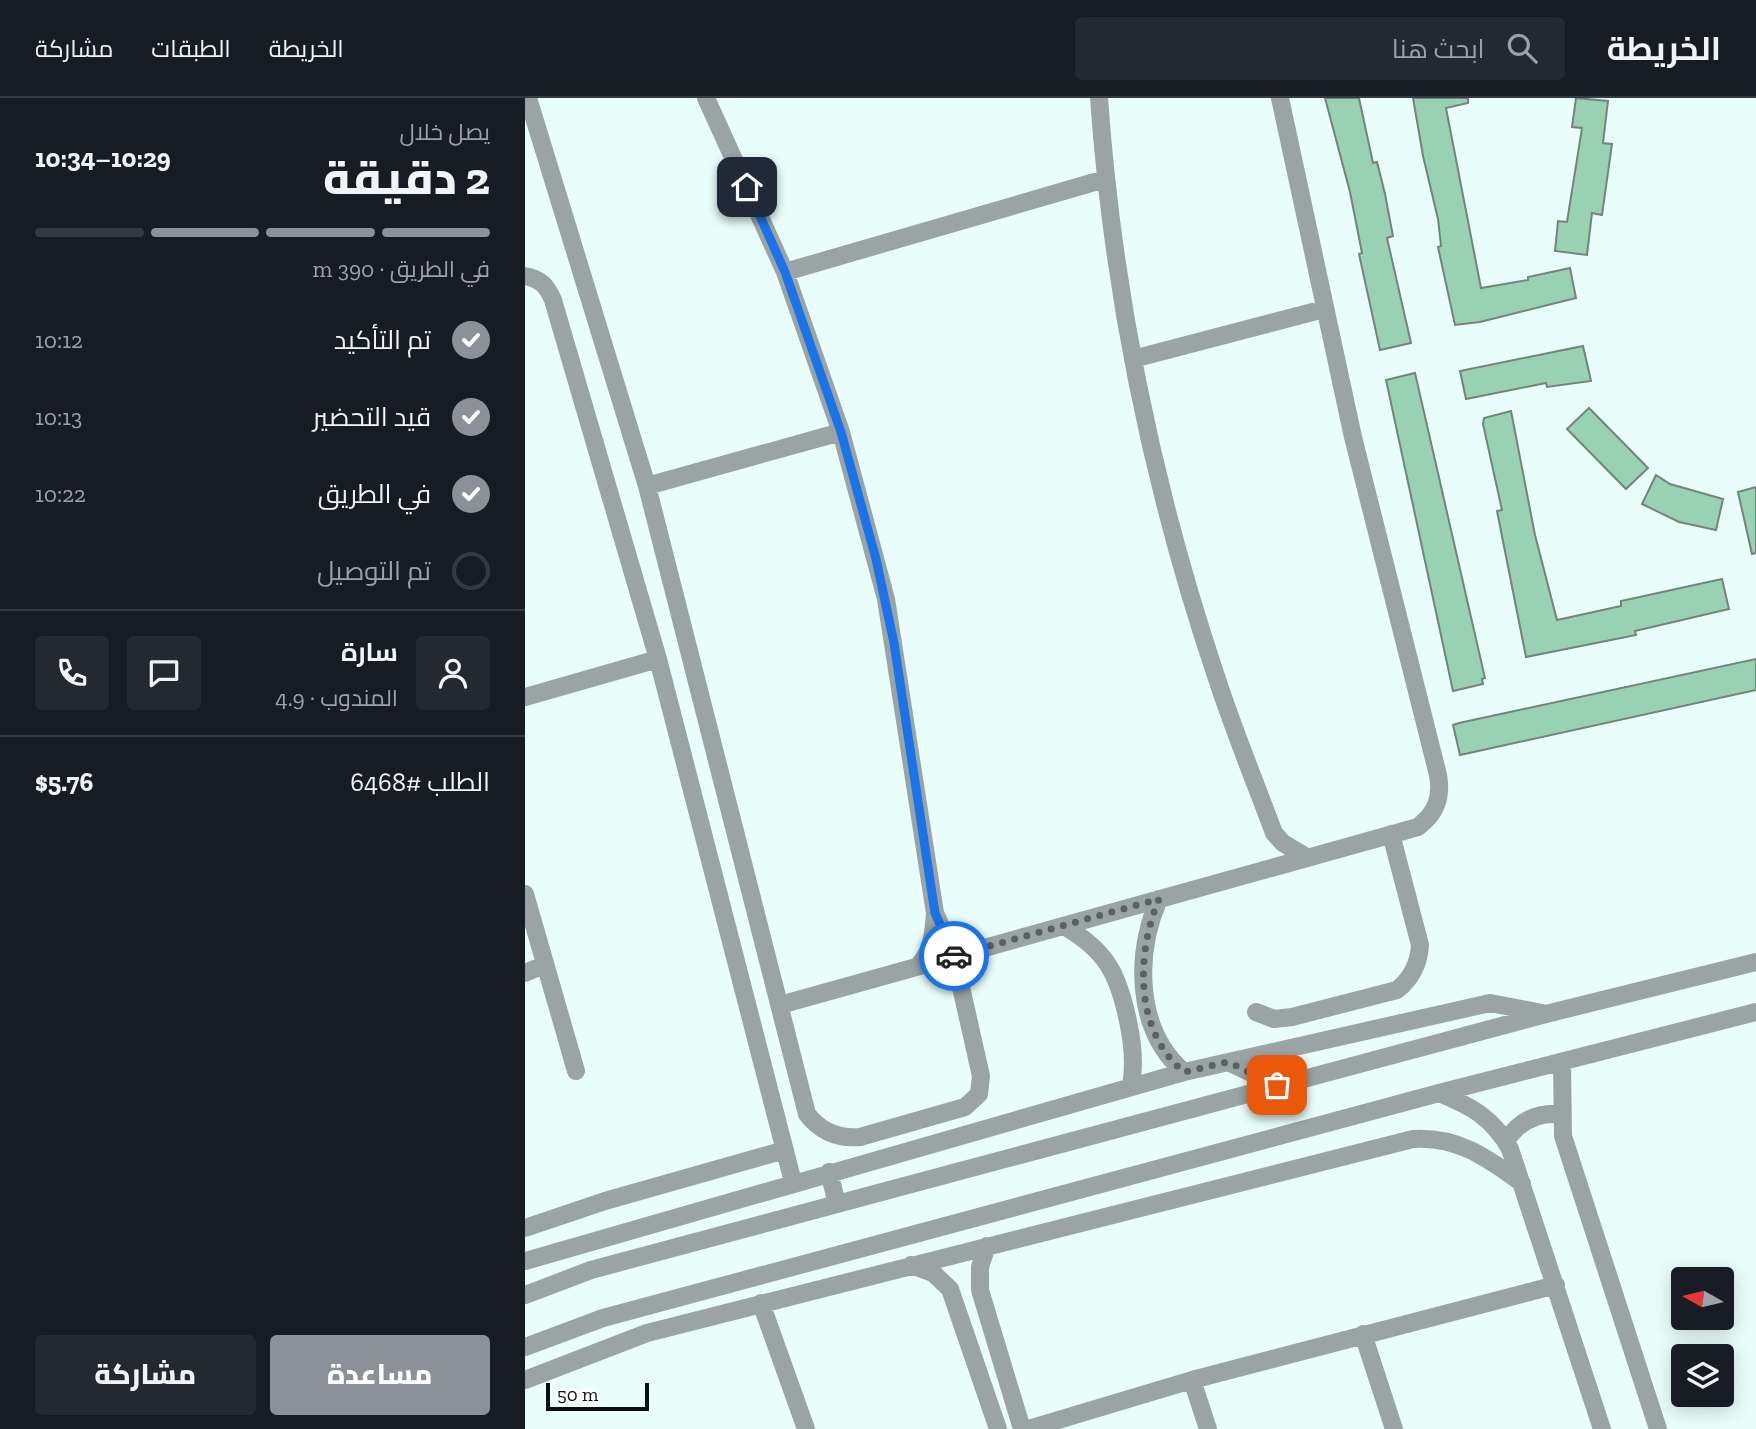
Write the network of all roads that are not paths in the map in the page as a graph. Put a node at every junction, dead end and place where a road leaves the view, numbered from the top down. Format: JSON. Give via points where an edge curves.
{"nodes":[{"id":1,"x":528,"y":98,"type":"edge"},
{"id":2,"x":706,"y":98,"type":"edge"},
{"id":3,"x":1099,"y":98,"type":"edge"},
{"id":4,"x":1280,"y":98,"type":"edge"},
{"id":5,"x":1105,"y":179,"type":"junction"},
{"id":6,"x":785,"y":272,"type":"junction"},
{"id":7,"x":525,"y":276,"type":"edge"},
{"id":8,"x":1324,"y":309,"type":"junction"},
{"id":9,"x":1133,"y":359,"type":"junction"},
{"id":10,"x":841,"y":432,"type":"junction"},
{"id":11,"x":647,"y":486,"type":"junction"},
{"id":12,"x":658,"y":659,"type":"junction"},
{"id":13,"x":525,"y":697,"type":"edge"},
{"id":14,"x":1274,"y":833,"type":"junction"},
{"id":15,"x":1391,"y":834,"type":"junction"},
{"id":16,"x":1308,"y":858,"type":"junction"},
{"id":17,"x":1267,"y":869,"type":"junction"},
{"id":18,"x":525,"y":894,"type":"edge"},
{"id":19,"x":1159,"y":899,"type":"junction"},
{"id":20,"x":935,"y":913,"type":"junction"},
{"id":21,"x":1064,"y":926,"type":"junction"},
{"id":22,"x":954,"y":956,"type":"junction"},
{"id":23,"x":1756,"y":962,"type":"edge"},
{"id":24,"x":544,"y":965,"type":"junction"},
{"id":25,"x":917,"y":967,"type":"junction"},
{"id":26,"x":1143,"y":971,"type":"junction"},
{"id":27,"x":525,"y":974,"type":"edge"},
{"id":28,"x":1117,"y":976,"type":"junction"},
{"id":29,"x":781,"y":1006,"type":"junction"},
{"id":30,"x":1256,"y":1012,"type":"dead end"},
{"id":31,"x":1756,"y":1012,"type":"edge"},
{"id":32,"x":1546,"y":1014,"type":"junction"},
{"id":33,"x":1158,"y":1042,"type":"junction"},
{"id":34,"x":1133,"y":1048,"type":"junction"},
{"id":35,"x":1228,"y":1062,"type":"junction"},
{"id":36,"x":1562,"y":1062,"type":"junction"},
{"id":37,"x":576,"y":1071,"type":"dead end"},
{"id":38,"x":1184,"y":1072,"type":"junction"},
{"id":39,"x":1277,"y":1085,"type":"junction"},
{"id":40,"x":1131,"y":1086,"type":"junction"},
{"id":41,"x":1439,"y":1093,"type":"junction"},
{"id":42,"x":1561,"y":1114,"type":"junction"},
{"id":43,"x":1506,"y":1141,"type":"junction"},
{"id":44,"x":785,"y":1150,"type":"junction"},
{"id":45,"x":829,"y":1172,"type":"junction"},
{"id":46,"x":793,"y":1182,"type":"junction"},
{"id":47,"x":1522,"y":1183,"type":"junction"},
{"id":48,"x":838,"y":1204,"type":"junction"},
{"id":49,"x":525,"y":1228,"type":"edge"},
{"id":50,"x":986,"y":1246,"type":"junction"},
{"id":51,"x":525,"y":1261,"type":"edge"},
{"id":52,"x":808,"y":1263,"type":"junction"},
{"id":53,"x":911,"y":1265,"type":"junction"},
{"id":54,"x":1556,"y":1285,"type":"junction"},
{"id":55,"x":815,"y":1288,"type":"junction"},
{"id":56,"x":525,"y":1295,"type":"edge"},
{"id":57,"x":761,"y":1303,"type":"junction"},
{"id":58,"x":1363,"y":1334,"type":"junction"},
{"id":59,"x":525,"y":1347,"type":"edge"},
{"id":60,"x":525,"y":1380,"type":"edge"},
{"id":61,"x":1192,"y":1380,"type":"junction"},
{"id":62,"x":806,"y":1429,"type":"edge"},
{"id":63,"x":998,"y":1429,"type":"edge"},
{"id":64,"x":1023,"y":1429,"type":"edge"},
{"id":65,"x":1028,"y":1429,"type":"edge"},
{"id":66,"x":1208,"y":1429,"type":"edge"},
{"id":67,"x":1394,"y":1429,"type":"edge"},
{"id":68,"x":1602,"y":1429,"type":"edge"},
{"id":69,"x":1658,"y":1429,"type":"edge"}],
"edges":[{"from":1,"to":11,"type":"street"},
{"from":2,"to":6,"type":"street"},
{"from":3,"to":5,"type":"street"},
{"from":4,"to":8,"type":"street"},
{"from":5,"to":6,"type":"street"},
{"from":5,"to":9,"type":"street"},
{"from":6,"to":10,"type":"street"},
{"from":7,"to":12,"type":"street","via":[[548,287],[553,300]]},
{"from":8,"to":9,"type":"street"},
{"from":8,"to":15,"type":"street","via":[[1440,787],[1428,820]]},
{"from":9,"to":14,"type":"street","via":[[1185,574],[1217,680]]},
{"from":10,"to":11,"type":"street"},
{"from":10,"to":20,"type":"street","via":[[886,599]]},
{"from":11,"to":29,"type":"street"},
{"from":12,"to":13,"type":"street"},
{"from":12,"to":44,"type":"street"},
{"from":14,"to":16,"type":"street"},
{"from":14,"to":17,"type":"street"},
{"from":15,"to":16,"type":"street"},
{"from":15,"to":30,"type":"street","via":[[1420,945],[1410,977],[1397,990],[1292,1017]]},
{"from":16,"to":17,"type":"street"},
{"from":17,"to":19,"type":"street"},
{"from":18,"to":24,"type":"street"},
{"from":19,"to":21,"type":"street"},
{"from":19,"to":26,"type":"street","via":[[1150,920]]},
{"from":20,"to":22,"type":"street"},
{"from":20,"to":25,"type":"street","via":[[933,941]]},
{"from":21,"to":22,"type":"street"},
{"from":21,"to":28,"type":"street","via":[[1085,938]]},
{"from":22,"to":25,"type":"street"},
{"from":22,"to":29,"type":"street","via":[[981,1082],[976,1099],[965,1107],[860,1137],[827,1132],[807,1114]]},
{"from":23,"to":32,"type":"street"},
{"from":24,"to":27,"type":"street"},
{"from":24,"to":37,"type":"street"},
{"from":25,"to":29,"type":"street"},
{"from":26,"to":28,"type":"street"},
{"from":26,"to":33,"type":"street"},
{"from":28,"to":34,"type":"street"},
{"from":31,"to":36,"type":"street"},
{"from":32,"to":35,"type":"street","via":[[1490,1003]]},
{"from":32,"to":39,"type":"street"},
{"from":33,"to":34,"type":"street"},
{"from":33,"to":38,"type":"street"},
{"from":34,"to":40,"type":"street"},
{"from":35,"to":38,"type":"street"},
{"from":35,"to":39,"type":"street"},
{"from":36,"to":41,"type":"street"},
{"from":36,"to":42,"type":"street"},
{"from":38,"to":40,"type":"street"},
{"from":39,"to":48,"type":"street"},
{"from":40,"to":45,"type":"street"},
{"from":41,"to":43,"type":"street","via":[[1483,1114]]},
{"from":41,"to":52,"type":"street"},
{"from":42,"to":43,"type":"street","via":[[1533,1116],[1517,1126]]},
{"from":42,"to":69,"type":"street","via":[[1563,1136]]},
{"from":43,"to":47,"type":"street"},
{"from":44,"to":46,"type":"street"},
{"from":44,"to":49,"type":"street"},
{"from":45,"to":46,"type":"street"},
{"from":45,"to":48,"type":"street"},
{"from":46,"to":51,"type":"street"},
{"from":47,"to":50,"type":"street","via":[[1462,1145],[1413,1139]]},
{"from":47,"to":54,"type":"street"},
{"from":48,"to":56,"type":"street","via":[[591,1270]]},
{"from":50,"to":53,"type":"street"},
{"from":50,"to":64,"type":"street","via":[[980,1290]]},
{"from":52,"to":55,"type":"street"},
{"from":52,"to":59,"type":"street","via":[[603,1318]]},
{"from":53,"to":55,"type":"street"},
{"from":53,"to":63,"type":"street","via":[[933,1273],[950,1289]]},
{"from":54,"to":58,"type":"street"},
{"from":54,"to":68,"type":"street"},
{"from":55,"to":57,"type":"street"},
{"from":57,"to":60,"type":"street","via":[[647,1333]]},
{"from":57,"to":62,"type":"street"},
{"from":58,"to":61,"type":"street"},
{"from":58,"to":67,"type":"street"},
{"from":61,"to":65,"type":"street"},
{"from":61,"to":66,"type":"street"}]}
